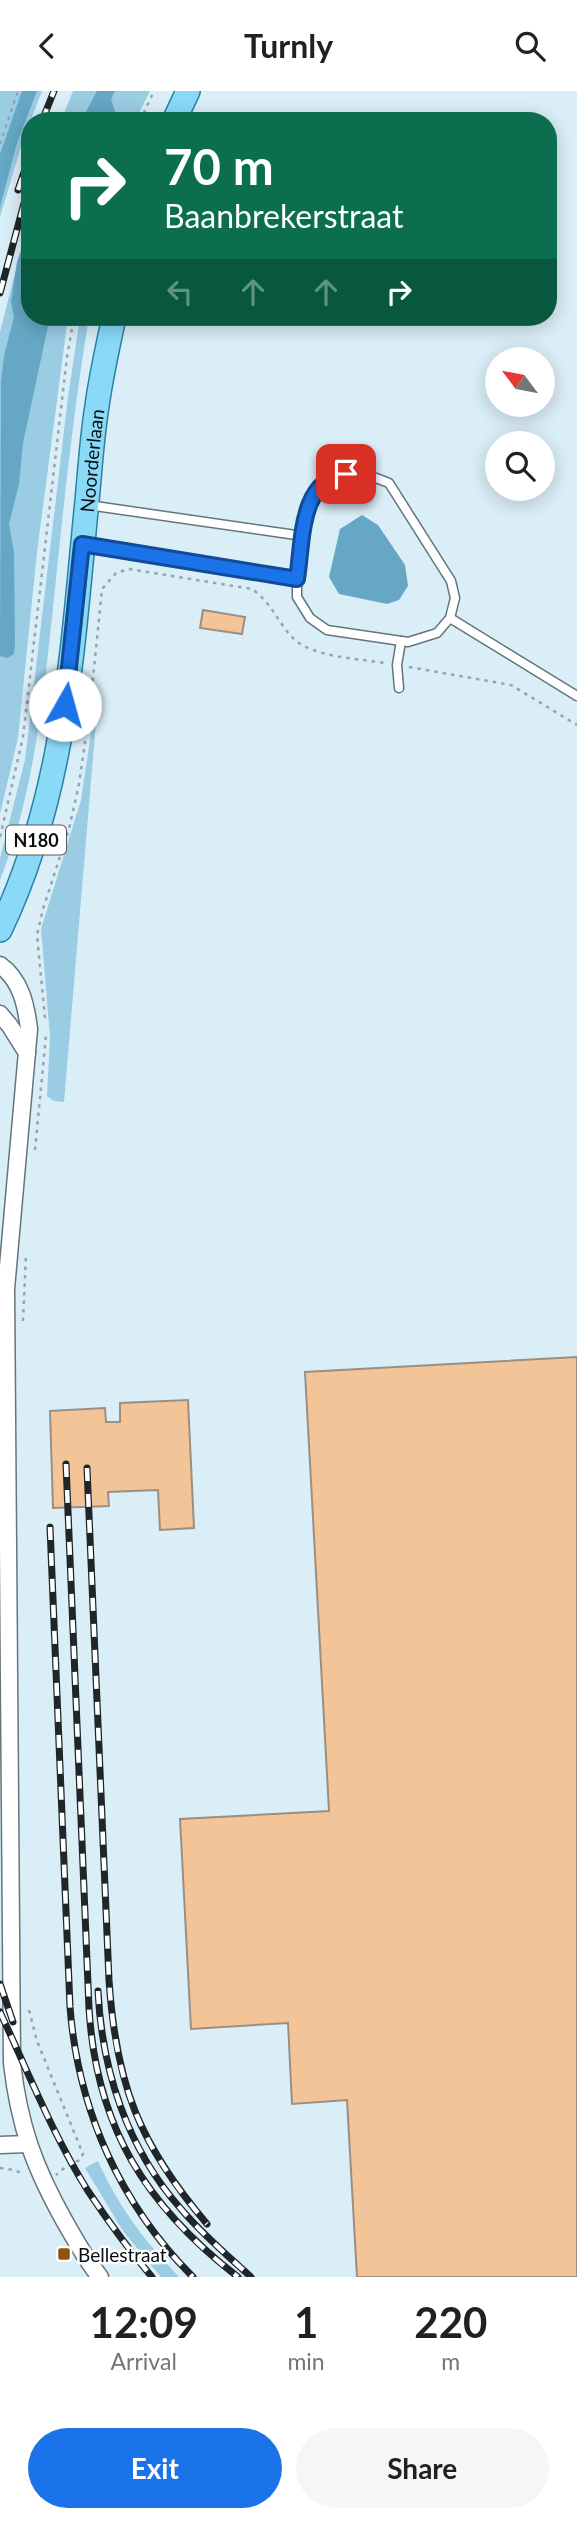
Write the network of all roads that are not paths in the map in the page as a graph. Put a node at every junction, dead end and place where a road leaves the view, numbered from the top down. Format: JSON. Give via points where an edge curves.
{"nodes":[{"id":1,"x":188,"y":91,"type":"edge"},
{"id":2,"x":178,"y":112,"type":"edge"},
{"id":3,"x":112,"y":326,"type":"edge"},
{"id":4,"x":86,"y":504,"type":"junction"},
{"id":5,"x":303,"y":536,"type":"junction"},
{"id":6,"x":82,"y":544,"type":"junction"},
{"id":7,"x":297,"y":579,"type":"junction"},
{"id":8,"x":450,"y":618,"type":"junction"},
{"id":9,"x":401,"y":641,"type":"junction"},
{"id":10,"x":399,"y":688,"type":"dead end"},
{"id":11,"x":577,"y":696,"type":"edge"},
{"id":12,"x":0,"y":930,"type":"edge"},
{"id":13,"x":0,"y":965,"type":"edge"},
{"id":14,"x":0,"y":1014,"type":"edge"},
{"id":15,"x":27,"y":1053,"type":"junction"},
{"id":16,"x":28,"y":2144,"type":"junction"},
{"id":17,"x":0,"y":2145,"type":"edge"},
{"id":18,"x":100,"y":2277,"type":"edge"}],
"edges":[{"from":1,"to":2,"type":"main road"},
{"from":3,"to":4,"type":"main road","name":"Noorderlaan","number":"N180","via":[[96,407]]},
{"from":4,"to":5,"type":"lane"},
{"from":4,"to":6,"type":"main road","name":"Noorderlaan","number":"N180"},
{"from":5,"to":7,"type":"lane"},
{"from":5,"to":8,"type":"lane","via":[[310,501],[331,476],[360,472],[389,483],[451,581],[455,598]]},
{"from":6,"to":7,"type":"lane"},
{"from":6,"to":12,"type":"main road","name":"Noorderlaan","number":"N180","via":[[52,781],[19,887]]},
{"from":7,"to":9,"type":"lane","via":[[297,597],[310,618],[327,630]]},
{"from":8,"to":9,"type":"lane","via":[[437,633]]},
{"from":8,"to":11,"type":"lane"},
{"from":9,"to":10,"type":"lane"},
{"from":13,"to":15,"type":"street","via":[[13,977],[24,1002]]},
{"from":14,"to":15,"type":"street"},
{"from":15,"to":16,"type":"street","via":[[8,1249],[6,1326],[11,2025],[16,2091]]},
{"from":16,"to":17,"type":"street"},
{"from":16,"to":18,"type":"street","via":[[42,2181]]}]}
